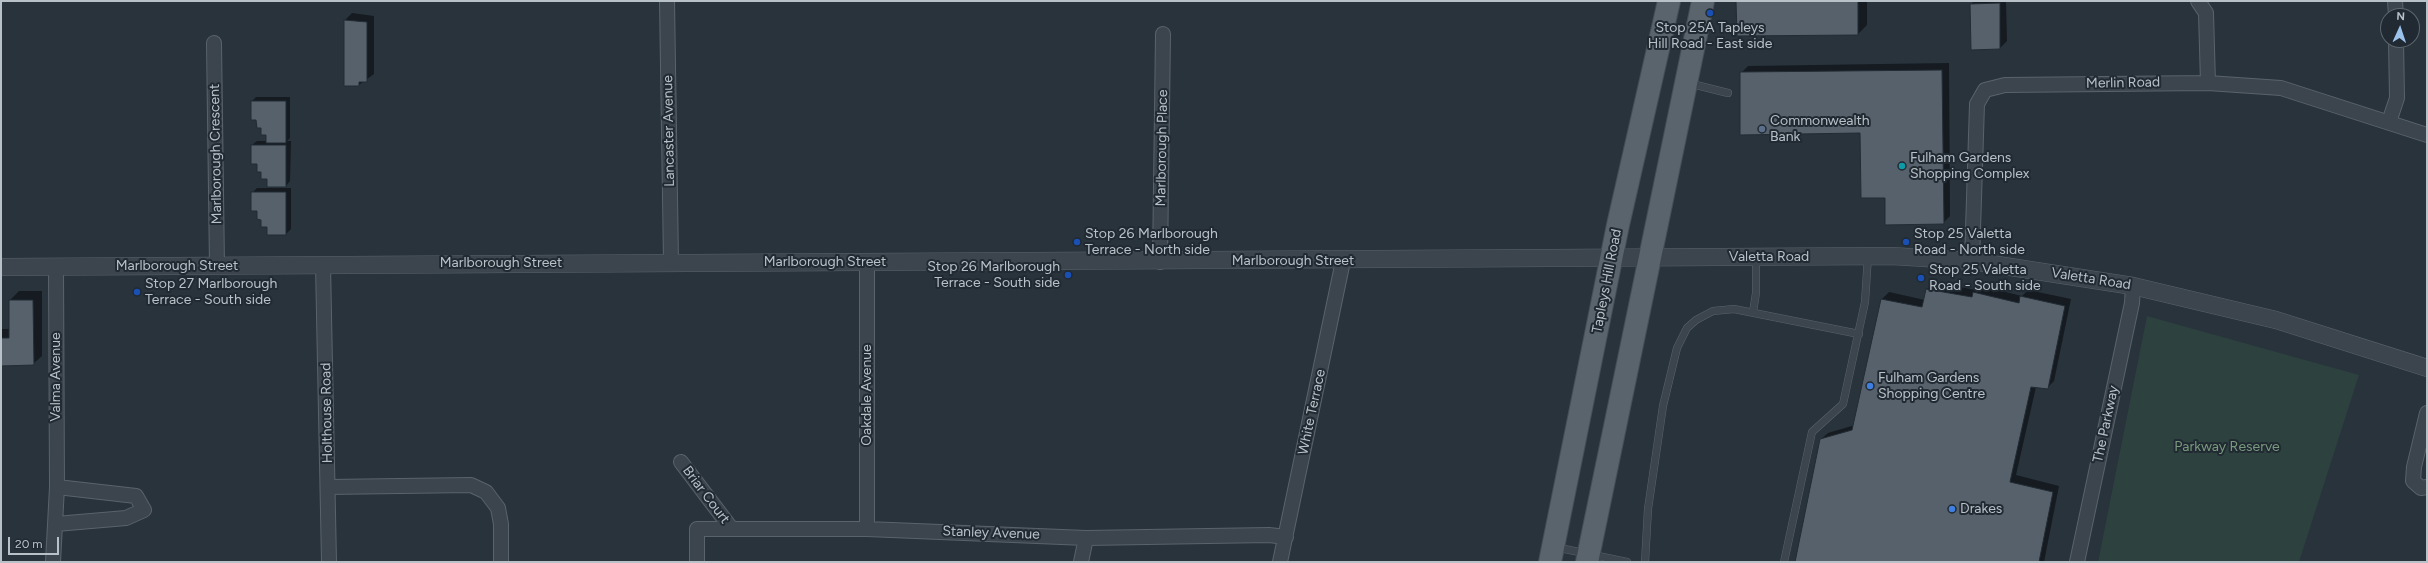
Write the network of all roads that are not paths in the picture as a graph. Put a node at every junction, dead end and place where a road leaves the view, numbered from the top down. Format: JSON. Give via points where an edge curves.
{"nodes":[{"id":1,"x":668,"y":1,"type":"edge"},
{"id":2,"x":1669,"y":1,"type":"edge"},
{"id":3,"x":1703,"y":1,"type":"edge"},
{"id":4,"x":2198,"y":1,"type":"edge"},
{"id":5,"x":1163,"y":34,"type":"dead end"},
{"id":6,"x":214,"y":43,"type":"dead end"},
{"id":7,"x":2396,"y":48,"type":"edge"},
{"id":8,"x":1686,"y":82,"type":"junction"},
{"id":9,"x":2208,"y":83,"type":"junction"},
{"id":10,"x":1728,"y":93,"type":"dead end"},
{"id":11,"x":2389,"y":122,"type":"junction"},
{"id":12,"x":2427,"y":135,"type":"edge"},
{"id":13,"x":1868,"y":256,"type":"junction"},
{"id":14,"x":1612,"y":257,"type":"junction"},
{"id":15,"x":1650,"y":257,"type":"junction"},
{"id":16,"x":1756,"y":257,"type":"junction"},
{"id":17,"x":867,"y":261,"type":"junction"},
{"id":18,"x":1343,"y":261,"type":"junction"},
{"id":19,"x":1972,"y":261,"type":"junction"},
{"id":20,"x":671,"y":262,"type":"junction"},
{"id":21,"x":1160,"y":262,"type":"junction"},
{"id":22,"x":323,"y":265,"type":"junction"},
{"id":23,"x":217,"y":266,"type":"junction"},
{"id":24,"x":1,"y":267,"type":"edge"},
{"id":25,"x":56,"y":267,"type":"junction"},
{"id":26,"x":2133,"y":286,"type":"junction"},
{"id":27,"x":1753,"y":312,"type":"junction"},
{"id":28,"x":1859,"y":334,"type":"junction"},
{"id":29,"x":2427,"y":368,"type":"edge"},
{"id":30,"x":2427,"y":413,"type":"edge"},
{"id":31,"x":681,"y":462,"type":"dead end"},
{"id":32,"x":57,"y":486,"type":"junction"},
{"id":33,"x":328,"y":487,"type":"junction"},
{"id":34,"x":2427,"y":487,"type":"edge"},
{"id":35,"x":56,"y":524,"type":"junction"},
{"id":36,"x":731,"y":528,"type":"junction"},
{"id":37,"x":867,"y":529,"type":"junction"},
{"id":38,"x":1286,"y":537,"type":"junction"},
{"id":39,"x":1086,"y":538,"type":"junction"},
{"id":40,"x":1552,"y":554,"type":"edge"},
{"id":41,"x":1588,"y":558,"type":"edge"},
{"id":42,"x":53,"y":561,"type":"edge"},
{"id":43,"x":329,"y":562,"type":"edge"},
{"id":44,"x":501,"y":562,"type":"edge"},
{"id":45,"x":697,"y":562,"type":"edge"},
{"id":46,"x":1081,"y":562,"type":"edge"},
{"id":47,"x":1280,"y":562,"type":"edge"},
{"id":48,"x":1627,"y":562,"type":"edge"},
{"id":49,"x":1645,"y":562,"type":"edge"},
{"id":50,"x":1784,"y":562,"type":"edge"},
{"id":51,"x":2077,"y":562,"type":"edge"}],
"edges":[{"from":1,"to":20,"type":"street","name":"Lancaster Avenue"},
{"from":2,"to":14,"type":"main road","name":"Tapleys Hill Road"},
{"from":3,"to":8,"type":"main road"},
{"from":4,"to":9,"type":"street","via":[[2206,13]]},
{"from":5,"to":21,"type":"street","name":"Marlborough Place"},
{"from":6,"to":23,"type":"street","name":"Marlborough Crescent"},
{"from":7,"to":11,"type":"street","via":[[2397,98]]},
{"from":8,"to":10,"type":"lane"},
{"from":8,"to":15,"type":"main road"},
{"from":9,"to":11,"type":"street","name":"Merlin Road","via":[[2281,88]]},
{"from":9,"to":19,"type":"street","name":"Merlin Road","via":[[2005,85],[1985,90],[1977,104]]},
{"from":11,"to":12,"type":"street","name":"Merlin Road"},
{"from":13,"to":16,"type":"street","name":"Valetta Road"},
{"from":13,"to":19,"type":"street","name":"Valetta Road"},
{"from":13,"to":28,"type":"lane","via":[[1866,297]]},
{"from":14,"to":15,"type":"street","name":"Marlborough Street"},
{"from":14,"to":18,"type":"street","name":"Marlborough Street"},
{"from":14,"to":40,"type":"main road","name":"Tapleys Hill Road"},
{"from":15,"to":16,"type":"street","name":"Valetta Road"},
{"from":15,"to":41,"type":"main road"},
{"from":16,"to":27,"type":"lane"},
{"from":17,"to":20,"type":"street","name":"Marlborough Street"},
{"from":17,"to":21,"type":"street","name":"Marlborough Street"},
{"from":17,"to":37,"type":"street","name":"Oakdale Avenue"},
{"from":18,"to":21,"type":"street","name":"Marlborough Street"},
{"from":18,"to":38,"type":"street","name":"White Terrace"},
{"from":19,"to":26,"type":"street","name":"Valetta Road"},
{"from":20,"to":22,"type":"street","name":"Marlborough Street"},
{"from":22,"to":23,"type":"street","name":"Marlborough Street"},
{"from":22,"to":33,"type":"street","name":"Holthouse Road"},
{"from":23,"to":25,"type":"street","name":"Marlborough Street"},
{"from":24,"to":25,"type":"street","name":"Marlborough Street"},
{"from":25,"to":32,"type":"street","name":"Valma Avenue"},
{"from":26,"to":29,"type":"street","name":"Valetta Road","via":[[2276,320]]},
{"from":26,"to":51,"type":"street","name":"The Parkway","via":[[2132,303]]},
{"from":27,"to":28,"type":"lane"},
{"from":27,"to":49,"type":"lane","via":[[1734,309],[1714,311],[1696,320],[1680,339],[1663,406],[1648,509]]},
{"from":28,"to":50,"type":"lane","via":[[1843,404],[1815,429],[1808,445]]},
{"from":30,"to":34,"type":"street","via":[[2413,481],[2421,488]]},
{"from":31,"to":36,"type":"street","name":"Briar Court"},
{"from":32,"to":35,"type":"street","name":"Valma Avenue"},
{"from":32,"to":35,"type":"street","via":[[136,496],[144,510],[126,518]]},
{"from":33,"to":43,"type":"street","name":"Holthouse Road"},
{"from":33,"to":44,"type":"street","via":[[471,485],[486,492],[498,508],[501,524]]},
{"from":35,"to":42,"type":"street","name":"Valma Avenue"},
{"from":36,"to":37,"type":"street","name":"Stanley Avenue"},
{"from":36,"to":45,"type":"street","name":"Stanley Avenue","via":[[697,529]]},
{"from":37,"to":39,"type":"street","name":"Stanley Avenue"},
{"from":38,"to":39,"type":"street","name":"Stanley Avenue"},
{"from":38,"to":47,"type":"street","name":"White Terrace"},
{"from":39,"to":46,"type":"street"},
{"from":40,"to":41,"type":"lane"},
{"from":41,"to":48,"type":"lane"}]}
